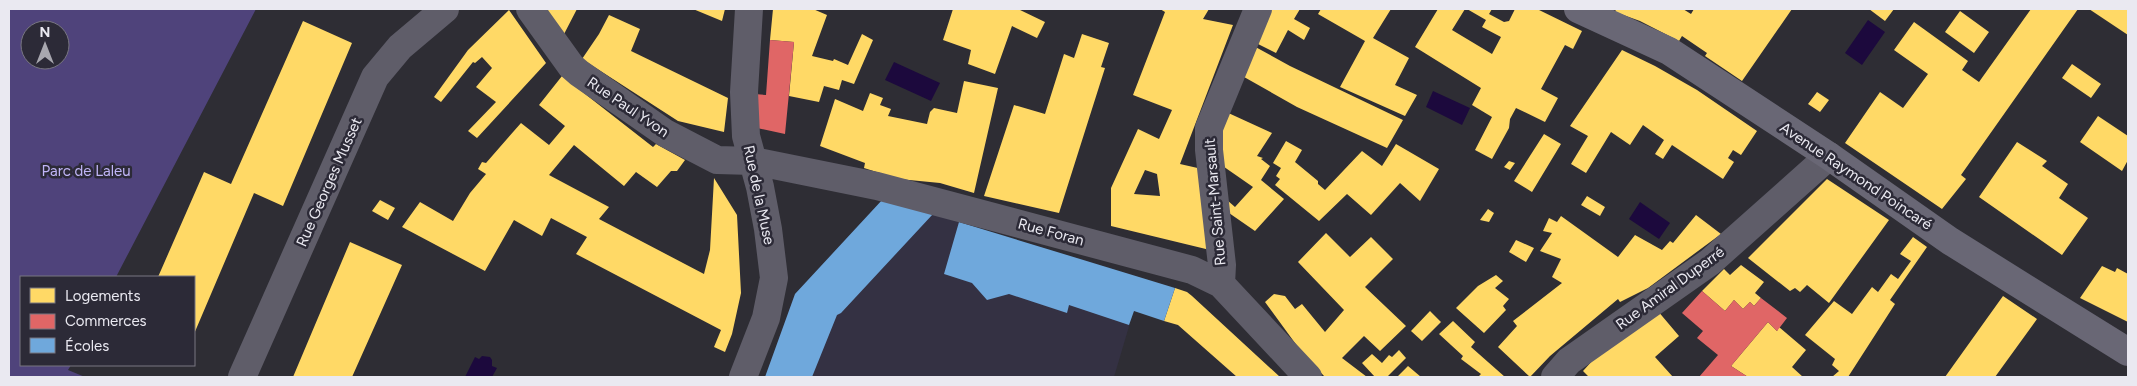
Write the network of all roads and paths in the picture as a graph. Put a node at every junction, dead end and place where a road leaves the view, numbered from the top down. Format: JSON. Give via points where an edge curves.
{"nodes":[{"id":1,"x":445,"y":9,"type":"edge"},
{"id":2,"x":530,"y":9,"type":"edge"},
{"id":3,"x":748,"y":9,"type":"edge"},
{"id":4,"x":1258,"y":9,"type":"edge"},
{"id":5,"x":1578,"y":9,"type":"edge"},
{"id":6,"x":1828,"y":156,"type":"junction"},
{"id":7,"x":753,"y":161,"type":"junction"},
{"id":8,"x":1220,"y":284,"type":"junction"},
{"id":9,"x":2128,"y":352,"type":"edge"},
{"id":10,"x":242,"y":377,"type":"edge"},
{"id":11,"x":743,"y":377,"type":"edge"},
{"id":12,"x":1308,"y":377,"type":"edge"},
{"id":13,"x":1555,"y":377,"type":"edge"}],
"edges":[{"from":1,"to":10,"type":"street","name":"Rue Georges Musset","via":[[400,47],[375,77]]},
{"from":2,"to":7,"type":"street","name":"Rue Paul Yvon","via":[[571,66],[665,133],[717,160]]},
{"from":3,"to":7,"type":"street","name":"Rue de la Muse","via":[[744,92],[746,136]]},
{"from":4,"to":8,"type":"street","name":"Rue Saint-Marsault","via":[[1209,128],[1210,168],[1222,265]]},
{"from":5,"to":6,"type":"main road","name":"Avenue Raymond Poincaré","via":[[1669,51]]},
{"from":6,"to":9,"type":"main road","name":"Avenue Raymond Poincaré","via":[[1950,241]]},
{"from":6,"to":13,"type":"street","name":"Rue Amiral Duperré","via":[[1710,262],[1568,361]]},
{"from":7,"to":8,"type":"street","name":"Rue Foran","via":[[877,186],[1069,236],[1192,270]]},
{"from":7,"to":11,"type":"street","name":"Rue de la Muse","via":[[768,229],[774,278],[766,318]]},
{"from":8,"to":12,"type":"street","name":"Rue Foran"}]}
